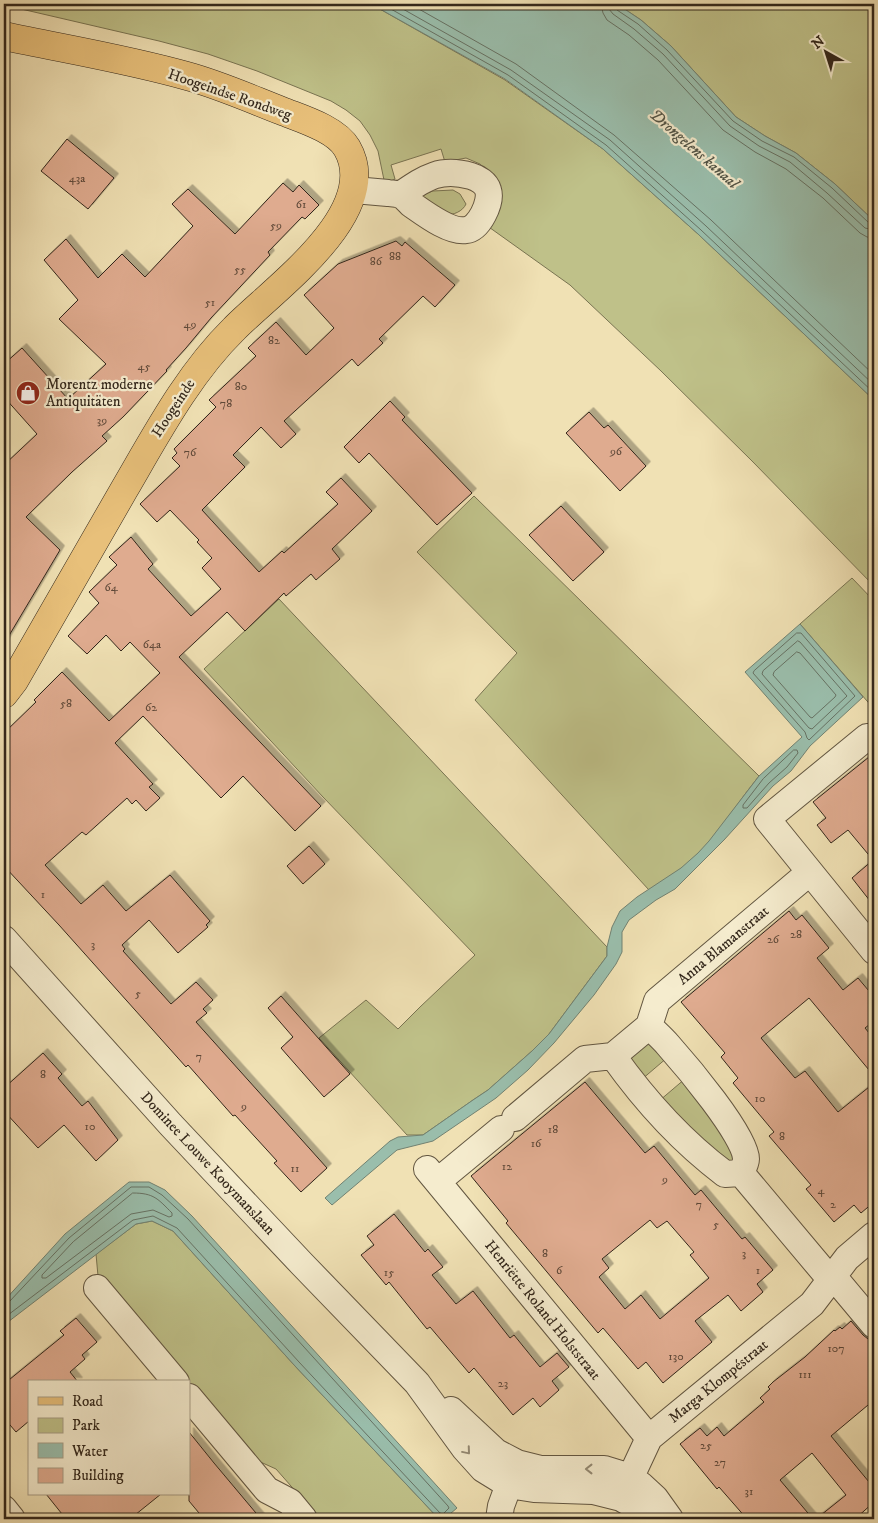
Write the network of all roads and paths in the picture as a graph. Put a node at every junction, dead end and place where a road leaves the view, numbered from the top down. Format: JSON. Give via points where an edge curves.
{"nodes":[{"id":1,"x":4,"y":36,"type":"edge"},
{"id":2,"x":354,"y":190,"type":"junction"},
{"id":3,"x":400,"y":195,"type":"dead end"},
{"id":4,"x":4,"y":694,"type":"edge"},
{"id":5,"x":868,"y":737,"type":"dead end"},
{"id":6,"x":810,"y":872,"type":"junction"},
{"id":7,"x":4,"y":939,"type":"edge"},
{"id":8,"x":874,"y":951,"type":"edge"},
{"id":9,"x":649,"y":1026,"type":"junction"},
{"id":10,"x":612,"y":1056,"type":"junction"},
{"id":11,"x":742,"y":1174,"type":"junction"},
{"id":12,"x":874,"y":1235,"type":"edge"},
{"id":13,"x":832,"y":1278,"type":"junction"},
{"id":14,"x":97,"y":1288,"type":"dead end"},
{"id":15,"x":874,"y":1325,"type":"edge"},
{"id":16,"x":174,"y":1380,"type":"edge"},
{"id":17,"x":190,"y":1398,"type":"edge"},
{"id":18,"x":649,"y":1438,"type":"junction"},
{"id":19,"x":625,"y":1488,"type":"junction"},
{"id":20,"x":502,"y":1498,"type":"edge"},
{"id":21,"x":4,"y":1509,"type":"edge"},
{"id":22,"x":12,"y":1519,"type":"edge"},
{"id":23,"x":304,"y":1519,"type":"edge"},
{"id":24,"x":658,"y":1519,"type":"edge"},
{"id":25,"x":670,"y":1519,"type":"edge"}],
"edges":[{"from":1,"to":2,"type":"main road","name":"Hoogeindse Rondweg","via":[[188,76],[329,131],[348,148],[354,172]]},
{"from":2,"to":3,"type":"street"},
{"from":2,"to":4,"type":"main road","name":"Hoogeinde","via":[[345,212],[328,237],[232,330],[196,374],[155,436]]},
{"from":5,"to":6,"type":"street","via":[[767,819]]},
{"from":6,"to":8,"type":"street"},
{"from":6,"to":9,"type":"street","name":"Anna Blamanstraat","via":[[657,1001]]},
{"from":7,"to":20,"type":"street","name":"Dominee Louwe Kooymanslaan","via":[[171,1125],[417,1384],[445,1404],[496,1452]]},
{"from":9,"to":10,"type":"street"},
{"from":9,"to":11,"type":"street","via":[[701,1084],[733,1129],[744,1149],[746,1160]]},
{"from":10,"to":11,"type":"street","via":[[662,1118],[701,1156],[725,1174]]},
{"from":10,"to":18,"type":"street","name":"Henriëtte Roland Holststraat","via":[[585,1059],[508,1123],[432,1175]]},
{"from":11,"to":13,"type":"street"},
{"from":12,"to":13,"type":"street","name":"Marga Klompéstraat","via":[[847,1258]]},
{"from":13,"to":15,"type":"street"},
{"from":13,"to":18,"type":"street","name":"Marga Klompéstraat","via":[[812,1304]]},
{"from":14,"to":16,"type":"street"},
{"from":17,"to":23,"type":"street","via":[[267,1490],[290,1502]]},
{"from":18,"to":19,"type":"street","name":"Marga Klompéstraat"},
{"from":19,"to":20,"type":"street","name":"Dominee Louwe Kooymanslaan","via":[[604,1469],[541,1470]]},
{"from":19,"to":24,"type":"street","name":"Dominee Louwe Kooymanslaan"},
{"from":19,"to":25,"type":"street","name":"Dominee Louwe Kooymanslaan","via":[[642,1486]]},
{"from":21,"to":22,"type":"street"}]}
